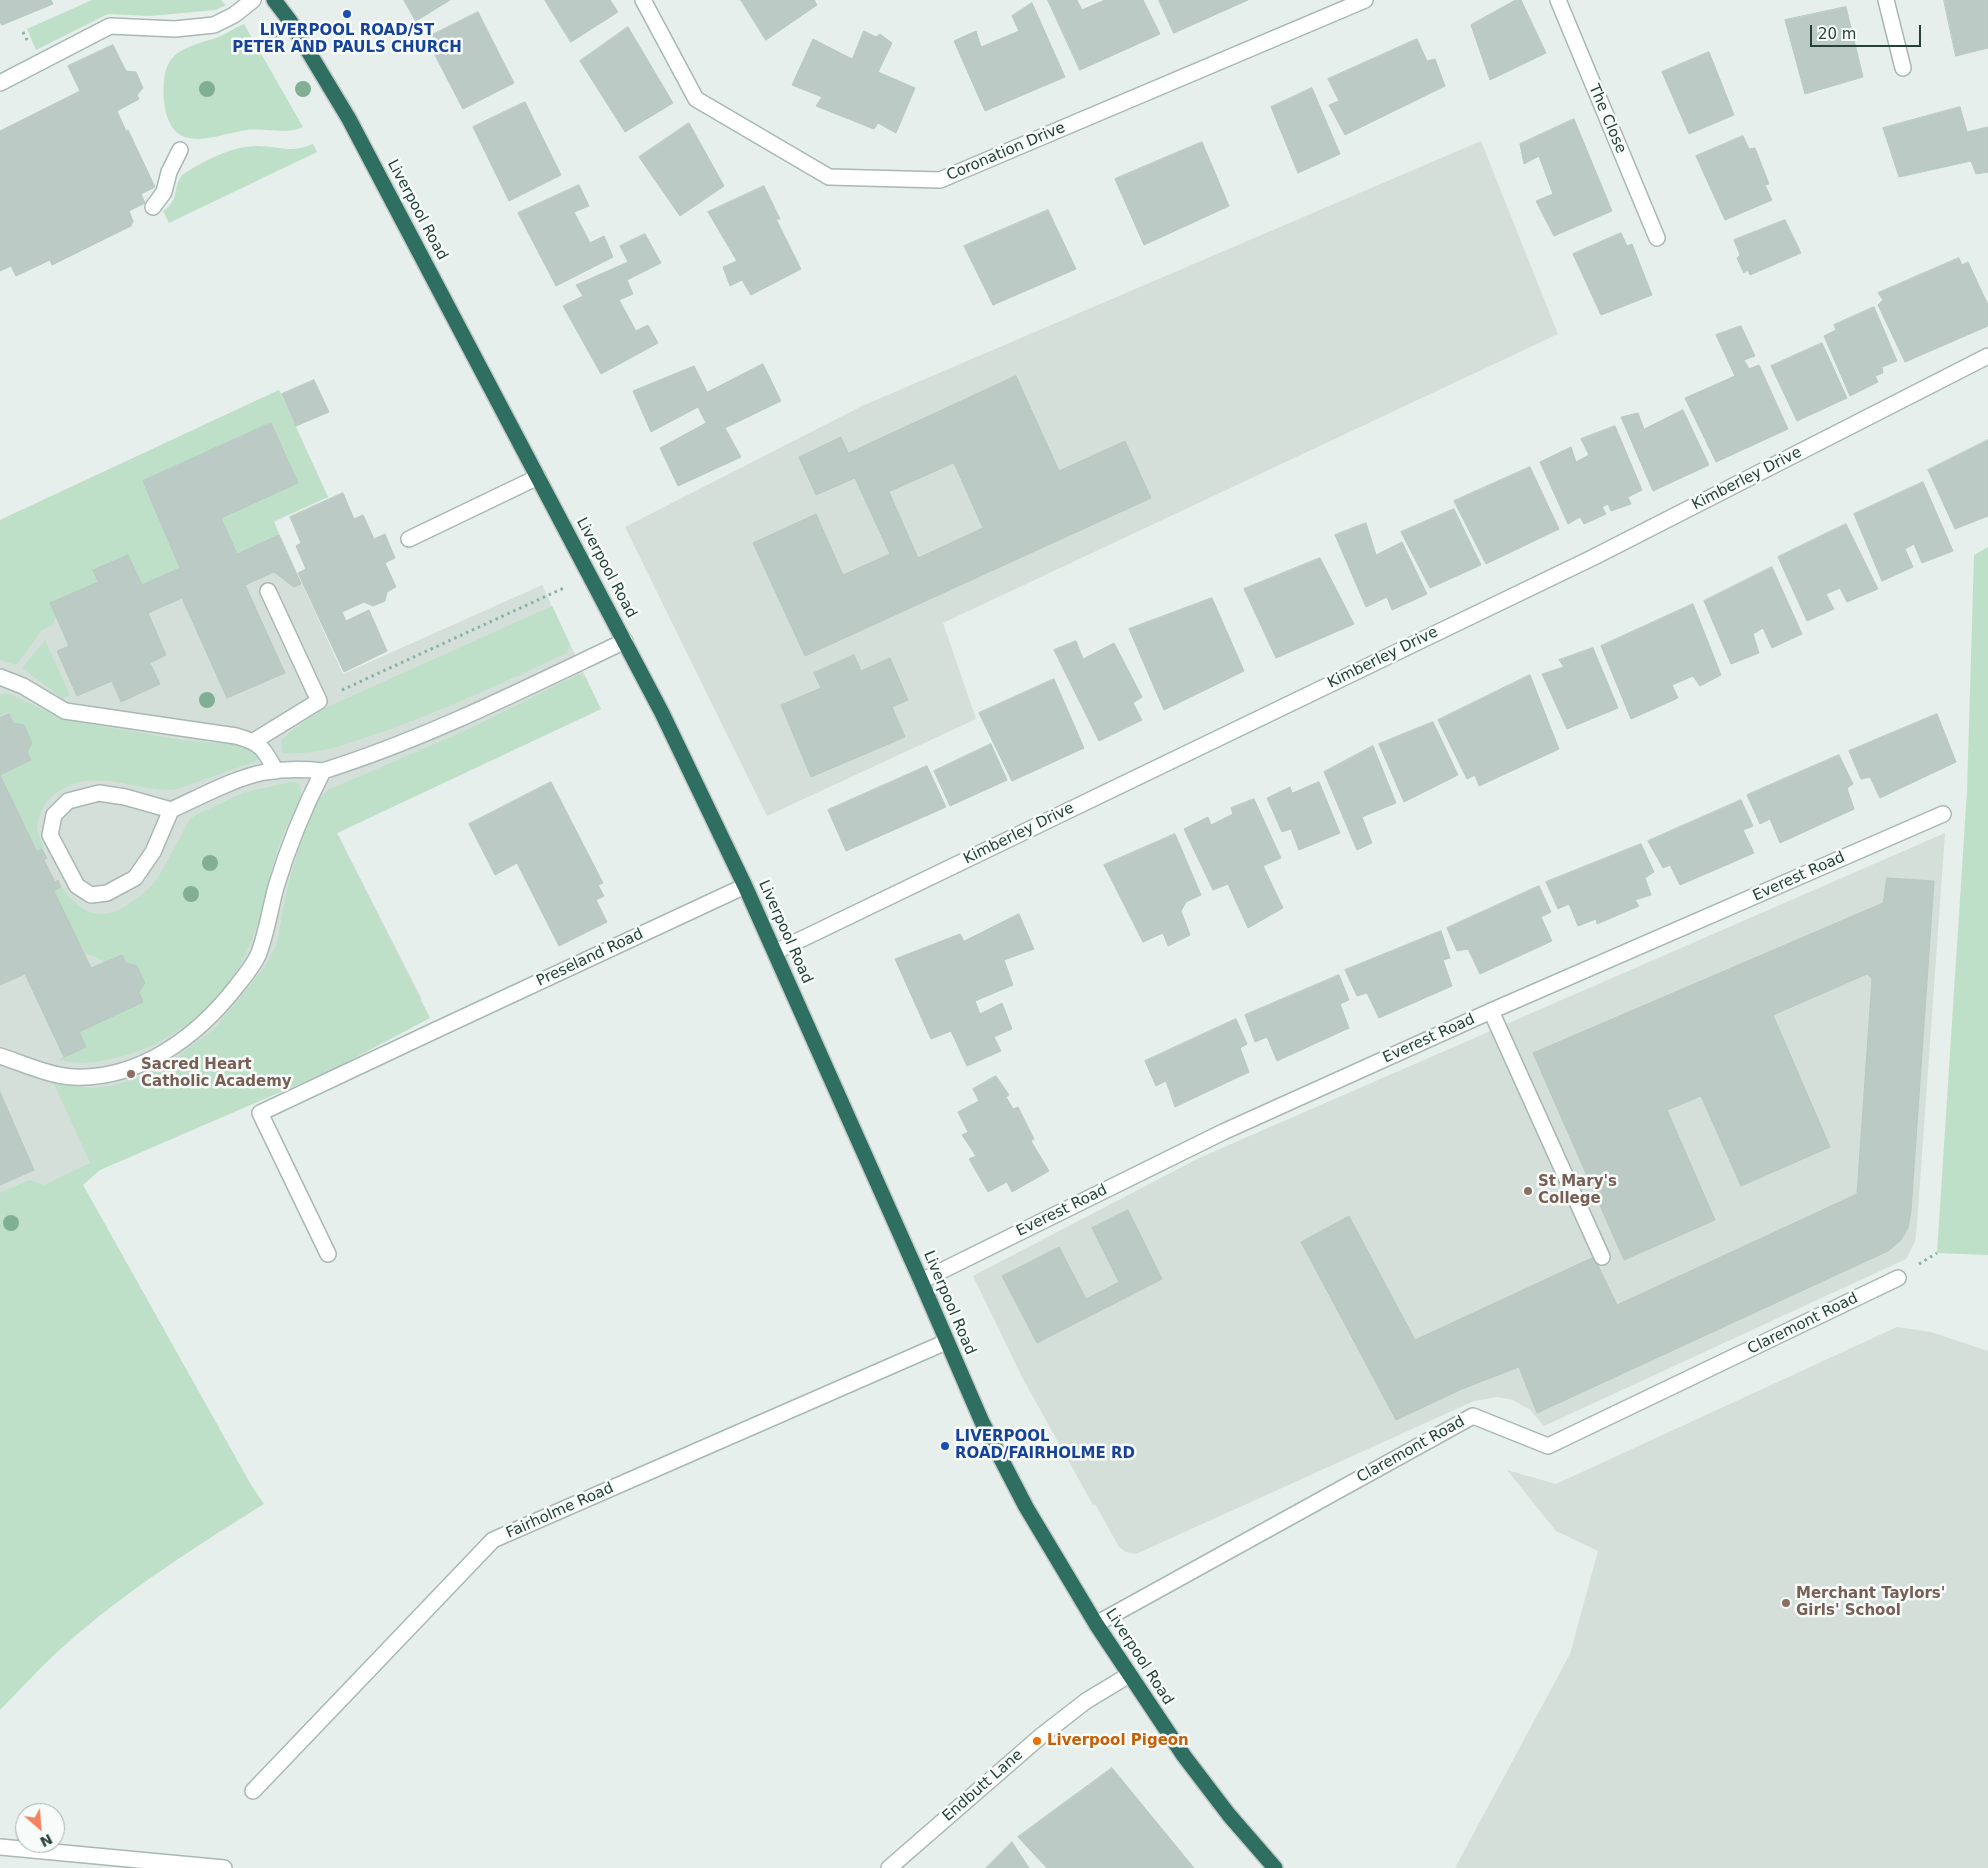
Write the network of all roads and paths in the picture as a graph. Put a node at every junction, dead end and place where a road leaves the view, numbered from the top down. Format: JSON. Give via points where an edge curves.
{"nodes":[{"id":1,"x":253,"y":0,"type":"edge"},
{"id":2,"x":274,"y":0,"type":"edge"},
{"id":3,"x":642,"y":0,"type":"edge"},
{"id":4,"x":1365,"y":0,"type":"edge"},
{"id":5,"x":1558,"y":0,"type":"edge"},
{"id":6,"x":1886,"y":0,"type":"edge"},
{"id":7,"x":1902,"y":68,"type":"dead end"},
{"id":8,"x":0,"y":82,"type":"edge"},
{"id":9,"x":180,"y":150,"type":"dead end"},
{"id":10,"x":153,"y":207,"type":"dead end"},
{"id":11,"x":1657,"y":238,"type":"dead end"},
{"id":12,"x":1988,"y":356,"type":"edge"},
{"id":13,"x":538,"y":477,"type":"junction"},
{"id":14,"x":409,"y":538,"type":"dead end"},
{"id":15,"x":590,"y":576,"type":"junction"},
{"id":16,"x":268,"y":591,"type":"dead end"},
{"id":17,"x":625,"y":641,"type":"junction"},
{"id":18,"x":0,"y":677,"type":"edge"},
{"id":19,"x":319,"y":701,"type":"junction"},
{"id":20,"x":254,"y":741,"type":"junction"},
{"id":21,"x":276,"y":771,"type":"junction"},
{"id":22,"x":323,"y":771,"type":"junction"},
{"id":23,"x":171,"y":810,"type":"junction"},
{"id":24,"x":1944,"y":814,"type":"dead end"},
{"id":25,"x":745,"y":886,"type":"junction"},
{"id":26,"x":774,"y":952,"type":"junction"},
{"id":27,"x":1491,"y":1011,"type":"junction"},
{"id":28,"x":0,"y":1056,"type":"edge"},
{"id":29,"x":328,"y":1254,"type":"dead end"},
{"id":30,"x":1602,"y":1257,"type":"dead end"},
{"id":31,"x":1898,"y":1278,"type":"dead end"},
{"id":32,"x":921,"y":1281,"type":"junction"},
{"id":33,"x":946,"y":1342,"type":"junction"},
{"id":34,"x":1096,"y":1624,"type":"junction"},
{"id":35,"x":1129,"y":1675,"type":"junction"},
{"id":36,"x":253,"y":1791,"type":"dead end"},
{"id":37,"x":0,"y":1847,"type":"edge"},
{"id":38,"x":224,"y":1868,"type":"edge"},
{"id":39,"x":889,"y":1868,"type":"edge"},
{"id":40,"x":1275,"y":1868,"type":"edge"}],
"edges":[{"from":1,"to":8,"type":"street","via":[[214,25],[175,29],[110,26]]},
{"from":2,"to":13,"type":"highway","name":"Liverpool Road","via":[[349,119]]},
{"from":3,"to":4,"type":"street","name":"Coronation Drive","via":[[696,99],[829,177],[940,180]]},
{"from":5,"to":11,"type":"street","name":"The Close"},
{"from":6,"to":7,"type":"street"},
{"from":9,"to":10,"type":"street","via":[[164,192]]},
{"from":12,"to":26,"type":"street","name":"Kimberley Drive","via":[[1592,558]]},
{"from":13,"to":14,"type":"street"},
{"from":13,"to":15,"type":"highway","name":"Liverpool Road"},
{"from":15,"to":17,"type":"highway","name":"Liverpool Road"},
{"from":15,"to":19,"type":"path"},
{"from":16,"to":19,"type":"street"},
{"from":17,"to":22,"type":"street","via":[[439,729]]},
{"from":17,"to":25,"type":"highway","name":"Liverpool Road"},
{"from":18,"to":20,"type":"street","via":[[23,686],[65,711]]},
{"from":19,"to":20,"type":"street"},
{"from":20,"to":21,"type":"street","via":[[264,748]]},
{"from":21,"to":22,"type":"street"},
{"from":21,"to":23,"type":"street","via":[[264,772]]},
{"from":22,"to":28,"type":"street","via":[[300,819],[276,886],[258,955],[223,1004],[205,1023],[148,1061],[97,1076],[72,1077]]},
{"from":23,"to":23,"type":"street","via":[[99,793],[68,801],[54,815],[50,835],[77,886],[91,895],[107,893],[135,878],[153,852]]},
{"from":24,"to":27,"type":"street","name":"Everest Road"},
{"from":25,"to":26,"type":"highway","name":"Liverpool Road"},
{"from":25,"to":29,"type":"street","name":"Preseland Road","via":[[260,1113]]},
{"from":26,"to":32,"type":"highway","name":"Liverpool Road"},
{"from":27,"to":30,"type":"street"},
{"from":27,"to":32,"type":"street","name":"Everest Road","via":[[1224,1132]]},
{"from":31,"to":34,"type":"street","name":"Claremont Road","via":[[1548,1446],[1473,1416]]},
{"from":32,"to":33,"type":"highway","name":"Liverpool Road"},
{"from":33,"to":34,"type":"highway","name":"Liverpool Road","via":[[982,1422],[1022,1498]]},
{"from":33,"to":36,"type":"street","name":"Fairholme Road","via":[[493,1540]]},
{"from":34,"to":35,"type":"highway","name":"Liverpool Road"},
{"from":35,"to":39,"type":"street","name":"Endbutt Lane","via":[[1086,1701],[1041,1736]]},
{"from":35,"to":40,"type":"highway","name":"Liverpool Road","via":[[1184,1756]]},
{"from":37,"to":38,"type":"street"}]}
